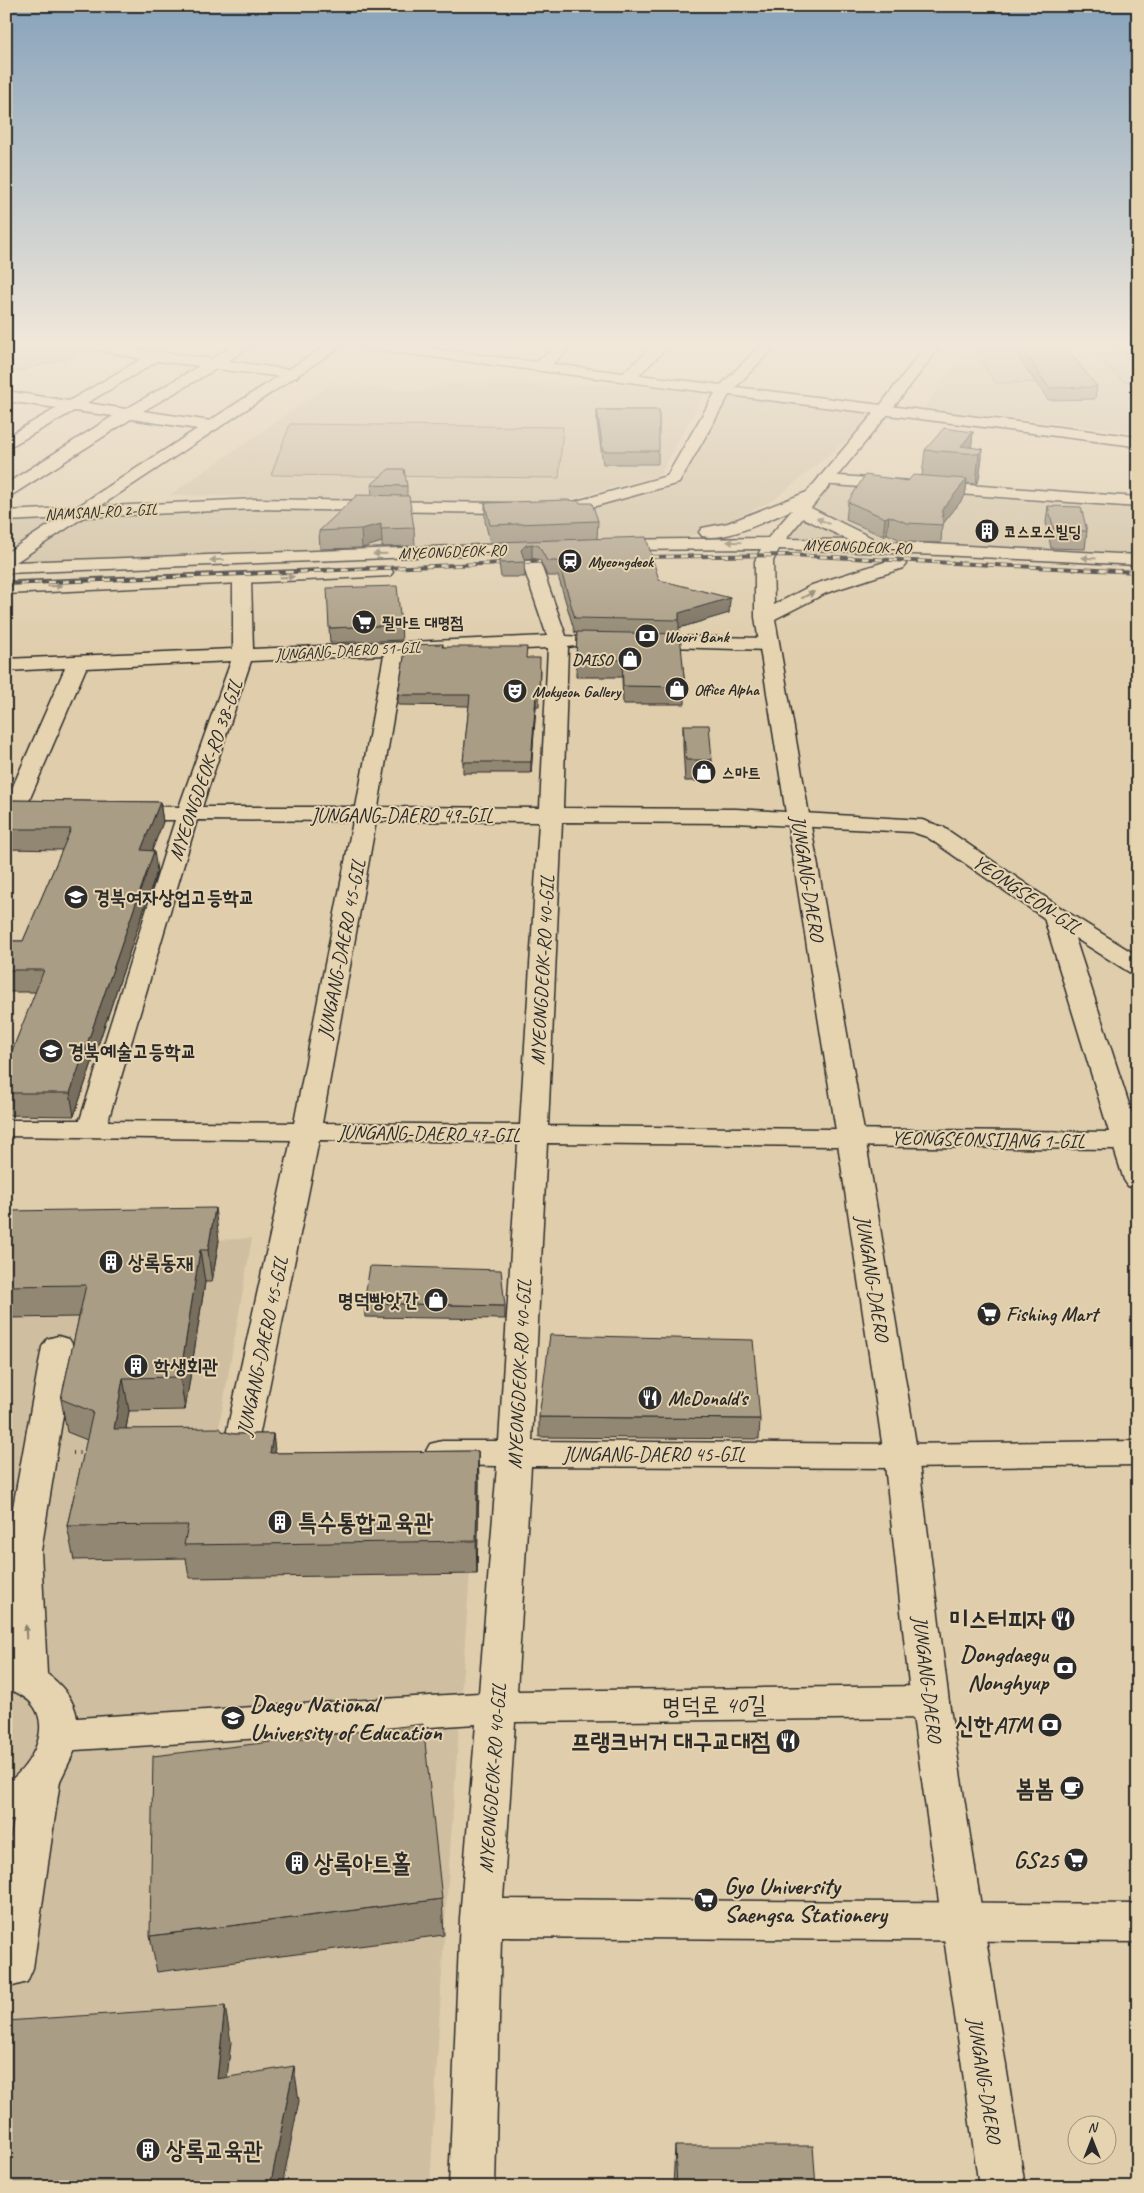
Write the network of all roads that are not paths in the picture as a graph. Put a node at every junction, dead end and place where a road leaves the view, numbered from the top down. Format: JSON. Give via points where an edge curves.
{"nodes":[{"id":1,"x":77,"y":446,"type":"edge"},
{"id":2,"x":180,"y":446,"type":"edge"},
{"id":3,"x":691,"y":446,"type":"edge"},
{"id":4,"x":854,"y":446,"type":"edge"},
{"id":5,"x":6,"y":491,"type":"edge"},
{"id":6,"x":813,"y":495,"type":"junction"},
{"id":7,"x":1138,"y":502,"type":"edge"},
{"id":8,"x":77,"y":513,"type":"junction"},
{"id":9,"x":6,"y":516,"type":"edge"},
{"id":10,"x":657,"y":543,"type":"junction"},
{"id":11,"x":877,"y":547,"type":"junction"},
{"id":12,"x":766,"y":557,"type":"junction"},
{"id":13,"x":543,"y":559,"type":"junction"},
{"id":14,"x":1138,"y":560,"type":"edge"},
{"id":15,"x":6,"y":561,"type":"edge"},
{"id":16,"x":685,"y":561,"type":"dead end"},
{"id":17,"x":831,"y":562,"type":"dead end"},
{"id":18,"x":897,"y":564,"type":"junction"},
{"id":19,"x":484,"y":567,"type":"dead end"},
{"id":20,"x":6,"y":568,"type":"edge"},
{"id":21,"x":406,"y":571,"type":"dead end"},
{"id":22,"x":1138,"y":575,"type":"edge"},
{"id":23,"x":242,"y":580,"type":"junction"},
{"id":24,"x":6,"y":588,"type":"edge"},
{"id":25,"x":767,"y":631,"type":"junction"},
{"id":26,"x":558,"y":641,"type":"junction"},
{"id":27,"x":596,"y":642,"type":"edge"},
{"id":28,"x":625,"y":642,"type":"edge"},
{"id":29,"x":395,"y":648,"type":"junction"},
{"id":30,"x":243,"y":656,"type":"junction"},
{"id":31,"x":78,"y":662,"type":"junction"},
{"id":32,"x":6,"y":666,"type":"edge"},
{"id":33,"x":18,"y":811,"type":"edge"},
{"id":34,"x":101,"y":812,"type":"edge"},
{"id":35,"x":188,"y":814,"type":"junction"},
{"id":36,"x":366,"y":815,"type":"junction"},
{"id":37,"x":551,"y":816,"type":"junction"},
{"id":38,"x":798,"y":819,"type":"junction"},
{"id":39,"x":1055,"y":915,"type":"junction"},
{"id":40,"x":1138,"y":967,"type":"edge"},
{"id":41,"x":6,"y":1128,"type":"edge"},
{"id":42,"x":92,"y":1129,"type":"junction"},
{"id":43,"x":308,"y":1130,"type":"junction"},
{"id":44,"x":532,"y":1135,"type":"junction"},
{"id":45,"x":851,"y":1137,"type":"junction"},
{"id":46,"x":1131,"y":1141,"type":"edge"},
{"id":47,"x":1138,"y":1180,"type":"edge"},
{"id":48,"x":58,"y":1347,"type":"dead end"},
{"id":49,"x":288,"y":1453,"type":"edge"},
{"id":50,"x":416,"y":1453,"type":"edge"},
{"id":51,"x":515,"y":1453,"type":"junction"},
{"id":52,"x":1138,"y":1453,"type":"edge"},
{"id":53,"x":901,"y":1456,"type":"junction"},
{"id":54,"x":15,"y":1552,"type":"edge"},
{"id":55,"x":17,"y":1678,"type":"edge"},
{"id":56,"x":930,"y":1702,"type":"junction"},
{"id":57,"x":498,"y":1707,"type":"junction"},
{"id":58,"x":61,"y":1735,"type":"junction"},
{"id":59,"x":40,"y":1779,"type":"junction"},
{"id":60,"x":6,"y":1805,"type":"edge"},
{"id":61,"x":481,"y":1918,"type":"junction"},
{"id":62,"x":961,"y":1921,"type":"junction"},
{"id":63,"x":1138,"y":1923,"type":"edge"},
{"id":64,"x":6,"y":1968,"type":"edge"},
{"id":65,"x":472,"y":2187,"type":"edge"},
{"id":66,"x":1002,"y":2187,"type":"edge"}],
"edges":[{"from":1,"to":5,"type":"street"},
{"from":2,"to":8,"type":"street"},
{"from":3,"to":8,"type":"street","name":"NAMSAN-RO 2-GIL","via":[[673,479],[567,509],[255,504]]},
{"from":4,"to":6,"type":"street"},
{"from":6,"to":7,"type":"street"},
{"from":6,"to":10,"type":"street","via":[[733,527]]},
{"from":11,"to":6,"type":"street","one_way":true},
{"from":6,"to":12,"type":"street"},
{"from":8,"to":9,"type":"street","name":"NAMSAN-RO 2-GIL"},
{"from":8,"to":15,"type":"street"},
{"from":12,"to":10,"type":"street","name":"MYEONGDEOK-RO","one_way":true},
{"from":10,"to":16,"type":"street","name":"MYEONGDEOK-RO","via":[[599,553]]},
{"from":11,"to":12,"type":"street","name":"MYEONGDEOK-RO"},
{"from":14,"to":11,"type":"street","name":"MYEONGDEOK-RO","one_way":true},
{"from":12,"to":25,"type":"street","name":"JUNGANG-DAERO"},
{"from":13,"to":19,"type":"street","name":"MYEONGDEOK-RO"},
{"from":13,"to":20,"type":"street","name":"MYEONGDEOK-RO","one_way":true},
{"from":13,"to":26,"type":"street","name":"MYEONGDEOK-RO 40-GIL"},
{"from":17,"to":18,"type":"street","name":"MYEONGDEOK-RO"},
{"from":18,"to":22,"type":"street","name":"MYEONGDEOK-RO"},
{"from":25,"to":18,"type":"street","one_way":true,"via":[[819,589]]},
{"from":23,"to":21,"type":"street","name":"MYEONGDEOK-RO","one_way":true},
{"from":24,"to":23,"type":"street","name":"MYEONGDEOK-RO","one_way":true},
{"from":23,"to":30,"type":"street","name":"MYEONGDEOK-RO 38-GIL"},
{"from":25,"to":28,"type":"street"},
{"from":25,"to":38,"type":"street","name":"JUNGANG-DAERO"},
{"from":26,"to":27,"type":"street","name":"JUNGANG-DAERO 51-GIL"},
{"from":26,"to":29,"type":"street","name":"JUNGANG-DAERO 51-GIL"},
{"from":26,"to":37,"type":"street","name":"MYEONGDEOK-RO 40-GIL"},
{"from":29,"to":30,"type":"street","name":"JUNGANG-DAERO 51-GIL"},
{"from":29,"to":36,"type":"street","name":"JUNGANG-DAERO 45-GIL"},
{"from":30,"to":31,"type":"street","name":"JUNGANG-DAERO 51-GIL"},
{"from":30,"to":35,"type":"street","name":"MYEONGDEOK-RO 38-GIL"},
{"from":31,"to":32,"type":"street","name":"JUNGANG-DAERO 51-GIL"},
{"from":31,"to":33,"type":"street"},
{"from":34,"to":35,"type":"street","name":"JUNGANG-DAERO 49-GIL"},
{"from":35,"to":36,"type":"street","name":"JUNGANG-DAERO 49-GIL"},
{"from":35,"to":42,"type":"street","name":"MYEONGDEOK-RO 38-GIL"},
{"from":36,"to":37,"type":"street","name":"JUNGANG-DAERO 49-GIL"},
{"from":36,"to":43,"type":"street","name":"JUNGANG-DAERO 45-GIL"},
{"from":37,"to":38,"type":"street","name":"JUNGANG-DAERO 49-GIL"},
{"from":37,"to":44,"type":"street","name":"MYEONGDEOK-RO 40-GIL"},
{"from":38,"to":39,"type":"street","name":"YEONGSEON-GIL","via":[[914,825],[935,832]]},
{"from":38,"to":45,"type":"street","name":"JUNGANG-DAERO"},
{"from":39,"to":40,"type":"street","name":"YEONGSEON-GIL"},
{"from":39,"to":46,"type":"street"},
{"from":41,"to":42,"type":"street","name":"JUNGANG-DAERO 47-GIL"},
{"from":42,"to":43,"type":"street","name":"JUNGANG-DAERO 47-GIL"},
{"from":43,"to":44,"type":"street","name":"JUNGANG-DAERO 47-GIL"},
{"from":43,"to":49,"type":"street","name":"JUNGANG-DAERO 45-GIL","via":[[238,1453]]},
{"from":44,"to":45,"type":"street","name":"JUNGANG-DAERO 47-GIL"},
{"from":44,"to":51,"type":"street","name":"MYEONGDEOK-RO 40-GIL"},
{"from":45,"to":46,"type":"street","name":"YEONGSEONSIJANG 1-GIL"},
{"from":45,"to":53,"type":"street","name":"JUNGANG-DAERO"},
{"from":46,"to":47,"type":"street"},
{"from":48,"to":54,"type":"street","via":[[40,1453]]},
{"from":50,"to":51,"type":"street","name":"JUNGANG-DAERO 45-GIL"},
{"from":51,"to":53,"type":"street","name":"JUNGANG-DAERO 45-GIL"},
{"from":51,"to":57,"type":"street","name":"MYEONGDEOK-RO 40-GIL"},
{"from":52,"to":53,"type":"street","name":"JUNGANG-DAERO 45-GIL"},
{"from":53,"to":56,"type":"street","name":"JUNGANG-DAERO"},
{"from":55,"to":54,"type":"street","one_way":true},
{"from":55,"to":58,"type":"street","via":[[47,1695],[58,1713]]},
{"from":56,"to":57,"type":"street","name":"명덕로 40길"},
{"from":56,"to":62,"type":"street","name":"JUNGANG-DAERO"},
{"from":57,"to":58,"type":"street","name":"명덕로 40길"},
{"from":57,"to":61,"type":"street","name":"MYEONGDEOK-RO 40-GIL"},
{"from":58,"to":59,"type":"street","via":[[54,1757]]},
{"from":59,"to":60,"type":"street"},
{"from":59,"to":64,"type":"street","via":[[12,1968]]},
{"from":61,"to":62,"type":"street"},
{"from":61,"to":65,"type":"street","name":"MYEONGDEOK-RO 40-GIL"},
{"from":62,"to":63,"type":"street"},
{"from":62,"to":66,"type":"street","name":"JUNGANG-DAERO"}]}
